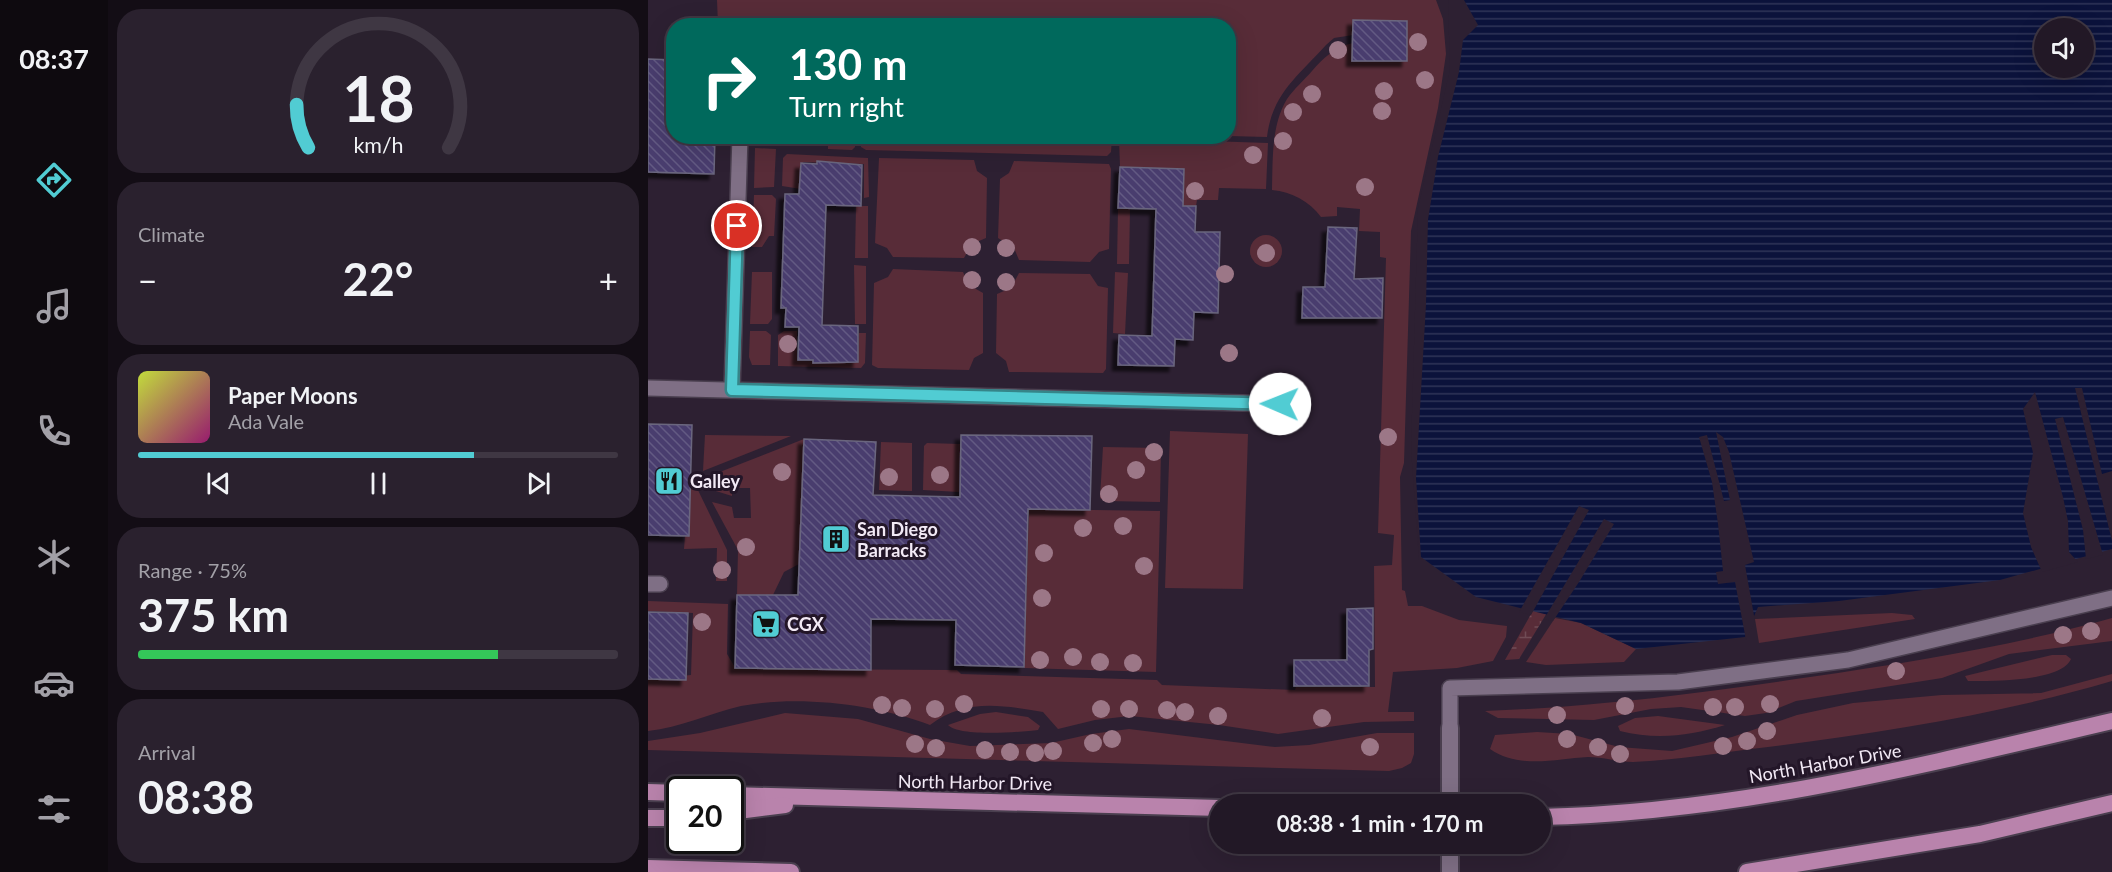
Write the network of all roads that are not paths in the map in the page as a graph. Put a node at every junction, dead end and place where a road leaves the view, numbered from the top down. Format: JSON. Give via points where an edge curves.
{"nodes":[{"id":1,"x":740,"y":144,"type":"edge"},
{"id":2,"x":648,"y":388,"type":"edge"},
{"id":3,"x":732,"y":390,"type":"junction"},
{"id":4,"x":1280,"y":404,"type":"dead end"},
{"id":5,"x":2112,"y":598,"type":"edge"},
{"id":6,"x":2112,"y":721,"type":"edge"},
{"id":7,"x":1450,"y":728,"type":"joint"},
{"id":8,"x":648,"y":792,"type":"edge"},
{"id":9,"x":666,"y":793,"type":"edge"},
{"id":10,"x":1450,"y":794,"type":"edge"},
{"id":11,"x":744,"y":796,"type":"edge"},
{"id":12,"x":831,"y":799,"type":"junction"},
{"id":13,"x":2112,"y":803,"type":"edge"},
{"id":14,"x":1209,"y":808,"type":"edge"},
{"id":15,"x":744,"y":810,"type":"edge"},
{"id":16,"x":1551,"y":816,"type":"edge"},
{"id":17,"x":648,"y":818,"type":"edge"},
{"id":18,"x":666,"y":818,"type":"edge"},
{"id":19,"x":1450,"y":854,"type":"edge"},
{"id":20,"x":648,"y":868,"type":"edge"},
{"id":21,"x":791,"y":872,"type":"edge"},
{"id":22,"x":1450,"y":872,"type":"edge"},
{"id":23,"x":1747,"y":872,"type":"edge"}],
"edges":[{"from":1,"to":3,"type":"lane"},
{"from":2,"to":3,"type":"lane"},
{"from":3,"to":4,"type":"lane"},
{"from":5,"to":7,"type":"lane","via":[[1848,660],[1678,682],[1450,688]]},
{"from":6,"to":16,"type":"main road","name":"North Harbor Drive","via":[[1926,764],[1780,792],[1667,809]]},
{"from":7,"to":10,"type":"street"},
{"from":8,"to":9,"type":"main road"},
{"from":11,"to":12,"type":"main road","name":"North Harbor Drive"},
{"from":12,"to":14,"type":"main road","name":"North Harbor Drive"},
{"from":12,"to":15,"type":"main road"},
{"from":13,"to":23,"type":"main road","via":[[1980,834]]},
{"from":17,"to":18,"type":"main road"},
{"from":19,"to":22,"type":"street"},
{"from":20,"to":21,"type":"main road"}]}
